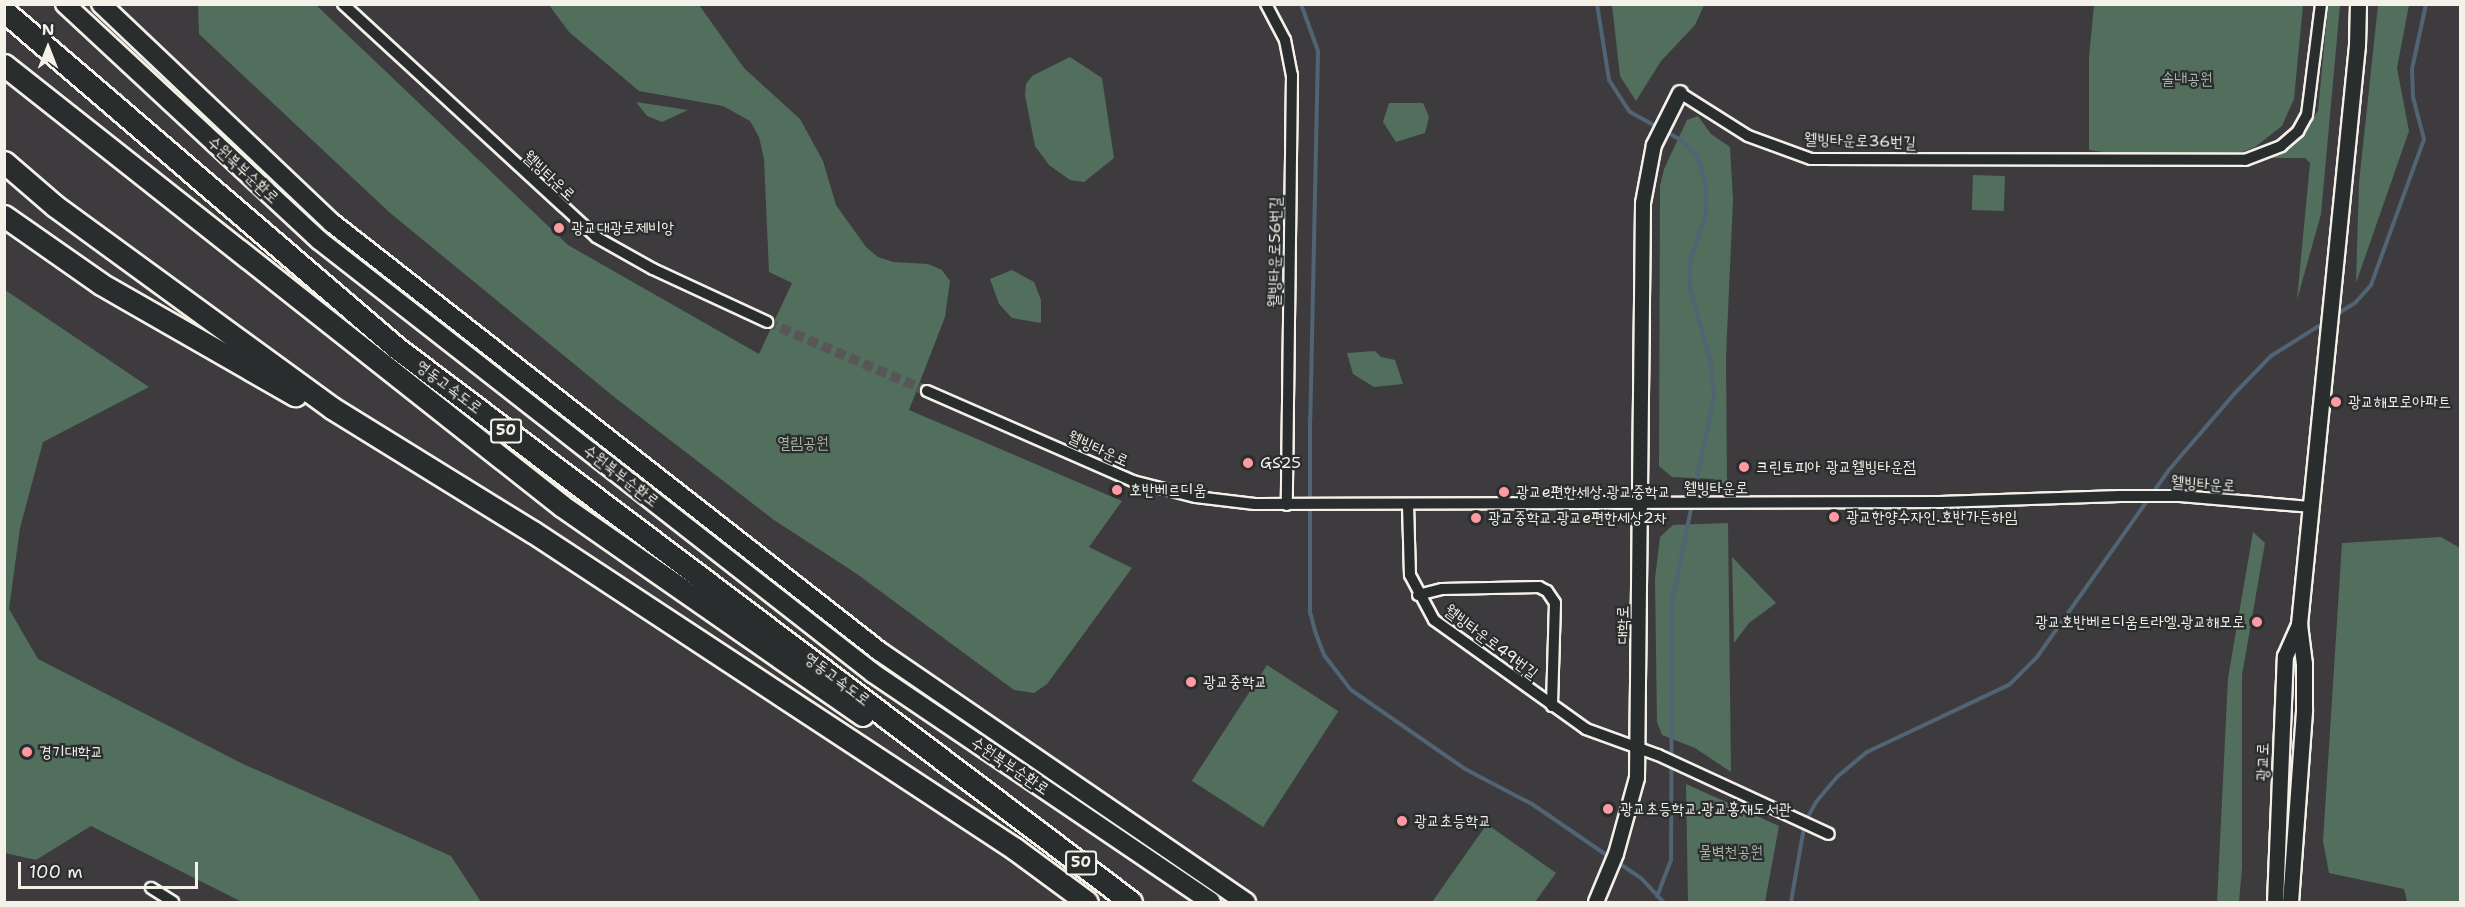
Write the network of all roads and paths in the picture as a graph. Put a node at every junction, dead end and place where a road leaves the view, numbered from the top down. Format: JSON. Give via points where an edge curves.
{"nodes":[{"id":1,"x":65,"y":4,"type":"edge"},
{"id":2,"x":101,"y":4,"type":"edge"},
{"id":3,"x":343,"y":4,"type":"edge"},
{"id":4,"x":1266,"y":4,"type":"edge"},
{"id":5,"x":2321,"y":4,"type":"edge"},
{"id":6,"x":2358,"y":4,"type":"edge"},
{"id":7,"x":2369,"y":4,"type":"edge"},
{"id":8,"x":4,"y":11,"type":"edge"},
{"id":9,"x":2357,"y":45,"type":"junction"},
{"id":10,"x":4,"y":64,"type":"edge"},
{"id":11,"x":1680,"y":93,"type":"joint"},
{"id":12,"x":4,"y":162,"type":"edge"},
{"id":13,"x":4,"y":216,"type":"edge"},
{"id":14,"x":767,"y":322,"type":"tunnel mouth"},
{"id":15,"x":927,"y":391,"type":"tunnel mouth"},
{"id":16,"x":435,"y":471,"type":"junction"},
{"id":17,"x":1640,"y":503,"type":"junction"},
{"id":18,"x":1408,"y":504,"type":"junction"},
{"id":19,"x":1287,"y":505,"type":"junction"},
{"id":20,"x":2310,"y":507,"type":"junction"},
{"id":21,"x":1418,"y":595,"type":"junction"},
{"id":22,"x":2298,"y":624,"type":"junction"},
{"id":23,"x":1552,"y":706,"type":"junction"},
{"id":24,"x":1639,"y":747,"type":"junction"},
{"id":25,"x":1030,"y":824,"type":"junction"},
{"id":26,"x":1829,"y":834,"type":"dead end"},
{"id":27,"x":152,"y":888,"type":"dead end"},
{"id":28,"x":173,"y":903,"type":"edge"},
{"id":29,"x":1087,"y":903,"type":"edge"},
{"id":30,"x":1131,"y":903,"type":"edge"},
{"id":31,"x":1211,"y":903,"type":"edge"},
{"id":32,"x":1246,"y":903,"type":"edge"},
{"id":33,"x":1596,"y":903,"type":"edge"},
{"id":34,"x":2275,"y":903,"type":"edge"},
{"id":35,"x":2290,"y":903,"type":"edge"}],
"edges":[{"from":1,"to":31,"type":"highway","name":"수원북부순환로","via":[[319,240],[873,673]]},
{"from":2,"to":32,"type":"highway","name":"수원북부순환로","via":[[341,231],[879,651]]},
{"from":3,"to":14,"type":"street","name":"웰빙타운로","via":[[596,237],[652,269]]},
{"from":4,"to":19,"type":"street","name":"웰빙타운로56번길","via":[[1285,40],[1292,75]]},
{"from":5,"to":11,"type":"street","name":"웰빙타운로36번길","via":[[2307,115],[2298,131],[2281,146],[2245,160],[1811,159],[1748,136]]},
{"from":6,"to":9,"type":"main road"},
{"from":7,"to":9,"type":"main road"},
{"from":8,"to":25,"type":"highway","name":"영동고속도로","number":"50","via":[[398,349]]},
{"from":9,"to":20,"type":"main road","name":"광교로"},
{"from":10,"to":25,"type":"highway","name":"영동고속도로","number":"50","via":[[562,506],[800,674]]},
{"from":11,"to":17,"type":"street","name":"웰빙타운로36번길","via":[[1654,145],[1643,202]]},
{"from":12,"to":16,"type":"highway","number":"50","via":[[55,206],[332,408]]},
{"from":13,"to":16,"type":"highway","number":"50","via":[[101,284]]},
{"from":15,"to":19,"type":"street","name":"웰빙타운로","via":[[1154,488],[1196,497]]},
{"from":16,"to":29,"type":"highway","number":"50","via":[[1005,842]]},
{"from":17,"to":18,"type":"street","name":"웰빙타운로"},
{"from":17,"to":20,"type":"street","name":"웰빙타운로","via":[[2180,496]]},
{"from":17,"to":24,"type":"street","name":"대학로"},
{"from":18,"to":19,"type":"street","name":"웰빙타운로"},
{"from":18,"to":21,"type":"street","name":"웰빙타운로49번길","via":[[1408,558]]},
{"from":20,"to":22,"type":"main road","name":"광교로"},
{"from":21,"to":23,"type":"street","name":"웰빙타운로49번길","via":[[1434,620]]},
{"from":21,"to":23,"type":"street","name":"웰빙타운로49번길","via":[[1442,589],[1539,587],[1547,591],[1555,603]]},
{"from":22,"to":34,"type":"main road","name":"광교로","via":[[2284,656]]},
{"from":22,"to":35,"type":"main road","name":"광교로","via":[[2304,664],[2304,710]]},
{"from":23,"to":24,"type":"street","name":"웰빙타운로49번길","via":[[1586,729]]},
{"from":24,"to":26,"type":"street"},
{"from":24,"to":33,"type":"street","name":"대학로","via":[[1637,778],[1622,835]]},
{"from":25,"to":30,"type":"highway","name":"영동고속도로","number":"50"},
{"from":27,"to":28,"type":"street"}]}
